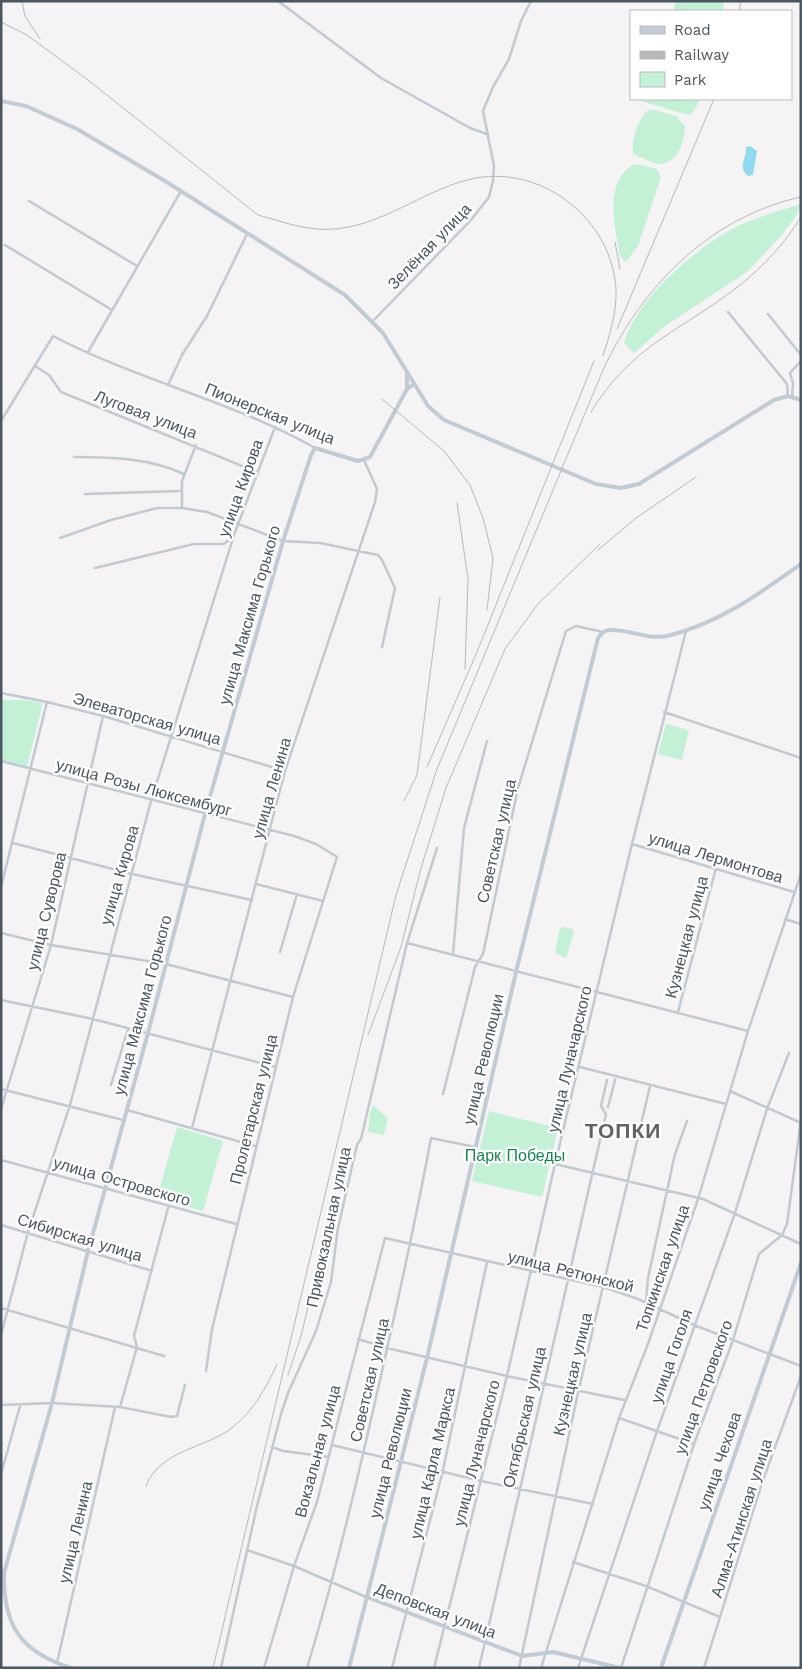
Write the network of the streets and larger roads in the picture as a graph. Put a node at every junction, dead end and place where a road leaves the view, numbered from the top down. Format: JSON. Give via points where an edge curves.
{"nodes":[{"id":1,"x":278,"y":1,"type":"edge"},
{"id":2,"x":531,"y":1,"type":"edge"},
{"id":3,"x":1,"y":101,"type":"edge"},
{"id":4,"x":487,"y":134,"type":"junction"},
{"id":5,"x":181,"y":191,"type":"junction"},
{"id":6,"x":29,"y":201,"type":"dead end"},
{"id":7,"x":248,"y":232,"type":"junction"},
{"id":8,"x":5,"y":245,"type":"dead end"},
{"id":9,"x":137,"y":266,"type":"junction"},
{"id":10,"x":112,"y":310,"type":"junction"},
{"id":11,"x":728,"y":312,"type":"dead end"},
{"id":12,"x":768,"y":314,"type":"dead end"},
{"id":13,"x":373,"y":321,"type":"junction"},
{"id":14,"x":88,"y":352,"type":"junction"},
{"id":15,"x":801,"y":355,"type":"edge"},
{"id":16,"x":801,"y":361,"type":"edge"},
{"id":17,"x":35,"y":366,"type":"junction"},
{"id":18,"x":407,"y":371,"type":"junction"},
{"id":19,"x":414,"y":384,"type":"junction"},
{"id":20,"x":168,"y":385,"type":"junction"},
{"id":21,"x":407,"y":389,"type":"junction"},
{"id":22,"x":790,"y":396,"type":"junction"},
{"id":23,"x":801,"y":400,"type":"edge"},
{"id":24,"x":1,"y":421,"type":"edge"},
{"id":25,"x":276,"y":427,"type":"junction"},
{"id":26,"x":196,"y":445,"type":"junction"},
{"id":27,"x":315,"y":448,"type":"junction"},
{"id":28,"x":74,"y":457,"type":"dead end"},
{"id":29,"x":364,"y":460,"type":"junction"},
{"id":30,"x":256,"y":472,"type":"junction"},
{"id":31,"x":184,"y":474,"type":"junction"},
{"id":32,"x":180,"y":490,"type":"junction"},
{"id":33,"x":85,"y":494,"type":"dead end"},
{"id":34,"x":182,"y":508,"type":"junction"},
{"id":35,"x":238,"y":524,"type":"junction"},
{"id":36,"x":234,"y":536,"type":"junction"},
{"id":37,"x":60,"y":538,"type":"dead end"},
{"id":38,"x":283,"y":541,"type":"junction"},
{"id":39,"x":359,"y":550,"type":"junction"},
{"id":40,"x":801,"y":564,"type":"edge"},
{"id":41,"x":95,"y":568,"type":"dead end"},
{"id":42,"x":686,"y":631,"type":"junction"},
{"id":43,"x":603,"y":632,"type":"junction"},
{"id":44,"x":382,"y":647,"type":"dead end"},
{"id":45,"x":1,"y":693,"type":"edge"},
{"id":46,"x":47,"y":702,"type":"junction"},
{"id":47,"x":664,"y":712,"type":"junction"},
{"id":48,"x":104,"y":716,"type":"junction"},
{"id":49,"x":172,"y":735,"type":"junction"},
{"id":50,"x":487,"y":741,"type":"dead end"},
{"id":51,"x":222,"y":752,"type":"junction"},
{"id":52,"x":801,"y":758,"type":"edge"},
{"id":53,"x":1,"y":761,"type":"edge"},
{"id":54,"x":29,"y":768,"type":"junction"},
{"id":55,"x":285,"y":771,"type":"junction"},
{"id":56,"x":88,"y":784,"type":"junction"},
{"id":57,"x":151,"y":801,"type":"junction"},
{"id":58,"x":204,"y":814,"type":"junction"},
{"id":59,"x":270,"y":830,"type":"junction"},
{"id":60,"x":13,"y":843,"type":"junction"},
{"id":61,"x":632,"y":844,"type":"junction"},
{"id":62,"x":437,"y":848,"type":"dead end"},
{"id":63,"x":71,"y":857,"type":"junction"},
{"id":64,"x":337,"y":857,"type":"joint"},
{"id":65,"x":716,"y":868,"type":"junction"},
{"id":66,"x":132,"y":874,"type":"junction"},
{"id":67,"x":801,"y":874,"type":"edge"},
{"id":68,"x":256,"y":884,"type":"junction"},
{"id":69,"x":187,"y":886,"type":"junction"},
{"id":70,"x":1,"y":887,"type":"edge"},
{"id":71,"x":794,"y":892,"type":"junction"},
{"id":72,"x":297,"y":894,"type":"junction"},
{"id":73,"x":252,"y":900,"type":"junction"},
{"id":74,"x":323,"y":901,"type":"junction"},
{"id":75,"x":785,"y":919,"type":"junction"},
{"id":76,"x":801,"y":924,"type":"edge"},
{"id":77,"x":1,"y":933,"type":"edge"},
{"id":78,"x":407,"y":943,"type":"junction"},
{"id":79,"x":51,"y":945,"type":"junction"},
{"id":80,"x":280,"y":952,"type":"dead end"},
{"id":81,"x":109,"y":954,"type":"junction"},
{"id":82,"x":453,"y":954,"type":"junction"},
{"id":83,"x":478,"y":963,"type":"junction"},
{"id":84,"x":166,"y":964,"type":"junction"},
{"id":85,"x":516,"y":972,"type":"junction"},
{"id":86,"x":232,"y":980,"type":"junction"},
{"id":87,"x":596,"y":992,"type":"junction"},
{"id":88,"x":293,"y":997,"type":"junction"},
{"id":89,"x":1,"y":1000,"type":"edge"},
{"id":90,"x":33,"y":1007,"type":"junction"},
{"id":91,"x":678,"y":1012,"type":"junction"},
{"id":92,"x":93,"y":1019,"type":"junction"},
{"id":93,"x":128,"y":1028,"type":"junction"},
{"id":94,"x":748,"y":1030,"type":"junction"},
{"id":95,"x":148,"y":1033,"type":"junction"},
{"id":96,"x":212,"y":1052,"type":"junction"},
{"id":97,"x":789,"y":1053,"type":"dead end"},
{"id":98,"x":580,"y":1067,"type":"junction"},
{"id":99,"x":276,"y":1068,"type":"junction"},
{"id":100,"x":616,"y":1076,"type":"junction"},
{"id":101,"x":608,"y":1080,"type":"dead end"},
{"id":102,"x":111,"y":1085,"type":"dead end"},
{"id":103,"x":650,"y":1086,"type":"junction"},
{"id":104,"x":1,"y":1089,"type":"edge"},
{"id":105,"x":7,"y":1090,"type":"junction"},
{"id":106,"x":730,"y":1091,"type":"junction"},
{"id":107,"x":443,"y":1094,"type":"dead end"},
{"id":108,"x":726,"y":1104,"type":"junction"},
{"id":109,"x":70,"y":1105,"type":"junction"},
{"id":110,"x":608,"y":1107,"type":"dead end"},
{"id":111,"x":767,"y":1108,"type":"junction"},
{"id":112,"x":1,"y":1109,"type":"edge"},
{"id":113,"x":127,"y":1110,"type":"junction"},
{"id":114,"x":124,"y":1120,"type":"junction"},
{"id":115,"x":687,"y":1121,"type":"dead end"},
{"id":116,"x":800,"y":1122,"type":"edge"},
{"id":117,"x":192,"y":1128,"type":"junction"},
{"id":118,"x":255,"y":1146,"type":"junction"},
{"id":119,"x":476,"y":1147,"type":"junction"},
{"id":120,"x":1,"y":1160,"type":"edge"},
{"id":121,"x":555,"y":1164,"type":"junction"},
{"id":122,"x":48,"y":1172,"type":"junction"},
{"id":123,"x":591,"y":1172,"type":"junction"},
{"id":124,"x":628,"y":1181,"type":"junction"},
{"id":125,"x":106,"y":1187,"type":"junction"},
{"id":126,"x":667,"y":1190,"type":"junction"},
{"id":127,"x":698,"y":1199,"type":"junction"},
{"id":128,"x":168,"y":1207,"type":"junction"},
{"id":129,"x":736,"y":1213,"type":"junction"},
{"id":130,"x":237,"y":1224,"type":"junction"},
{"id":131,"x":1,"y":1225,"type":"edge"},
{"id":132,"x":28,"y":1232,"type":"junction"},
{"id":133,"x":782,"y":1235,"type":"junction"},
{"id":134,"x":385,"y":1238,"type":"joint"},
{"id":135,"x":412,"y":1244,"type":"junction"},
{"id":136,"x":801,"y":1244,"type":"edge"},
{"id":137,"x":88,"y":1251,"type":"junction"},
{"id":138,"x":451,"y":1253,"type":"junction"},
{"id":139,"x":488,"y":1262,"type":"junction"},
{"id":140,"x":801,"y":1263,"type":"edge"},
{"id":141,"x":152,"y":1270,"type":"junction"},
{"id":142,"x":531,"y":1272,"type":"junction"},
{"id":143,"x":569,"y":1279,"type":"junction"},
{"id":144,"x":603,"y":1287,"type":"junction"},
{"id":145,"x":646,"y":1302,"type":"junction"},
{"id":146,"x":1,"y":1308,"type":"edge"},
{"id":147,"x":660,"y":1309,"type":"junction"},
{"id":148,"x":8,"y":1310,"type":"junction"},
{"id":149,"x":694,"y":1325,"type":"junction"},
{"id":150,"x":70,"y":1328,"type":"junction"},
{"id":151,"x":1,"y":1335,"type":"edge"},
{"id":152,"x":358,"y":1339,"type":"junction"},
{"id":153,"x":733,"y":1340,"type":"junction"},
{"id":154,"x":137,"y":1347,"type":"junction"},
{"id":155,"x":387,"y":1348,"type":"junction"},
{"id":156,"x":769,"y":1354,"type":"junction"},
{"id":157,"x":164,"y":1356,"type":"dead end"},
{"id":158,"x":427,"y":1358,"type":"junction"},
{"id":159,"x":467,"y":1366,"type":"junction"},
{"id":160,"x":801,"y":1366,"type":"edge"},
{"id":161,"x":206,"y":1371,"type":"dead end"},
{"id":162,"x":507,"y":1376,"type":"junction"},
{"id":163,"x":801,"y":1376,"type":"edge"},
{"id":164,"x":543,"y":1384,"type":"junction"},
{"id":165,"x":185,"y":1385,"type":"dead end"},
{"id":166,"x":578,"y":1393,"type":"junction"},
{"id":167,"x":625,"y":1400,"type":"junction"},
{"id":168,"x":52,"y":1404,"type":"junction"},
{"id":169,"x":1,"y":1405,"type":"edge"},
{"id":170,"x":20,"y":1406,"type":"junction"},
{"id":171,"x":120,"y":1406,"type":"junction"},
{"id":172,"x":116,"y":1407,"type":"junction"},
{"id":173,"x":619,"y":1418,"type":"junction"},
{"id":174,"x":657,"y":1431,"type":"junction"},
{"id":175,"x":694,"y":1444,"type":"junction"},
{"id":176,"x":332,"y":1445,"type":"junction"},
{"id":177,"x":272,"y":1447,"type":"junction"},
{"id":178,"x":364,"y":1452,"type":"junction"},
{"id":179,"x":329,"y":1457,"type":"junction"},
{"id":180,"x":400,"y":1461,"type":"junction"},
{"id":181,"x":443,"y":1470,"type":"junction"},
{"id":182,"x":1,"y":1474,"type":"edge"},
{"id":183,"x":481,"y":1481,"type":"junction"},
{"id":184,"x":519,"y":1488,"type":"junction"},
{"id":185,"x":556,"y":1495,"type":"junction"},
{"id":186,"x":593,"y":1504,"type":"junction"},
{"id":187,"x":247,"y":1550,"type":"junction"},
{"id":188,"x":573,"y":1562,"type":"junction"},
{"id":189,"x":294,"y":1566,"type":"junction"},
{"id":190,"x":2,"y":1573,"type":"edge"},
{"id":191,"x":608,"y":1573,"type":"junction"},
{"id":192,"x":332,"y":1583,"type":"junction"},
{"id":193,"x":646,"y":1586,"type":"junction"},
{"id":194,"x":367,"y":1597,"type":"junction"},
{"id":195,"x":683,"y":1601,"type":"junction"},
{"id":196,"x":407,"y":1614,"type":"junction"},
{"id":197,"x":720,"y":1617,"type":"junction"},
{"id":198,"x":444,"y":1628,"type":"junction"},
{"id":199,"x":486,"y":1642,"type":"junction"},
{"id":200,"x":544,"y":1652,"type":"junction"},
{"id":201,"x":522,"y":1656,"type":"junction"},
{"id":202,"x":581,"y":1658,"type":"junction"},
{"id":203,"x":57,"y":1663,"type":"junction"},
{"id":204,"x":71,"y":1668,"type":"edge"},
{"id":205,"x":221,"y":1668,"type":"edge"},
{"id":206,"x":264,"y":1668,"type":"edge"},
{"id":207,"x":307,"y":1668,"type":"edge"},
{"id":208,"x":349,"y":1668,"type":"edge"},
{"id":209,"x":392,"y":1668,"type":"edge"},
{"id":210,"x":434,"y":1668,"type":"edge"},
{"id":211,"x":479,"y":1668,"type":"edge"},
{"id":212,"x":519,"y":1668,"type":"edge"},
{"id":213,"x":541,"y":1668,"type":"edge"},
{"id":214,"x":578,"y":1668,"type":"edge"},
{"id":215,"x":621,"y":1668,"type":"edge"},
{"id":216,"x":661,"y":1668,"type":"edge"},
{"id":217,"x":704,"y":1668,"type":"edge"}],
"edges":[{"from":1,"to":4,"type":"street","via":[[375,75],[470,128]]},
{"from":2,"to":4,"type":"street","via":[[509,59],[485,105]]},
{"from":3,"to":5,"type":"street","via":[[26,106],[64,123]]},
{"from":4,"to":13,"type":"street","name":"Зелёная улица","via":[[493,162],[489,197]]},
{"from":5,"to":7,"type":"street"},
{"from":5,"to":9,"type":"street"},
{"from":6,"to":9,"type":"street"},
{"from":7,"to":13,"type":"street","via":[[345,295]]},
{"from":7,"to":20,"type":"street"},
{"from":8,"to":10,"type":"street"},
{"from":9,"to":10,"type":"street"},
{"from":10,"to":14,"type":"street"},
{"from":11,"to":22,"type":"street","via":[[787,384]]},
{"from":12,"to":15,"type":"street"},
{"from":13,"to":18,"type":"street"},
{"from":14,"to":17,"type":"street","name":"Пионерская улица","via":[[53,336]]},
{"from":14,"to":20,"type":"street","name":"Пионерская улица"},
{"from":16,"to":22,"type":"street","via":[[790,372],[793,383]]},
{"from":17,"to":24,"type":"street"},
{"from":17,"to":26,"type":"street","name":"Луговая улица","via":[[49,376],[61,392]]},
{"from":18,"to":19,"type":"street"},
{"from":18,"to":21,"type":"street"},
{"from":19,"to":21,"type":"street"},
{"from":19,"to":22,"type":"street","via":[[438,416],[542,463],[605,486],[621,488],[639,484],[767,405]]},
{"from":20,"to":25,"type":"street","name":"Пионерская улица"},
{"from":21,"to":29,"type":"street","via":[[375,451]]},
{"from":22,"to":23,"type":"street"},
{"from":25,"to":27,"type":"street","name":"Пионерская улица"},
{"from":25,"to":30,"type":"street","name":"улица Кирова"},
{"from":26,"to":30,"type":"street","name":"Луговая улица"},
{"from":26,"to":31,"type":"street"},
{"from":27,"to":29,"type":"street","name":"Пионерская улица"},
{"from":27,"to":38,"type":"street","name":"улица Максима Горького","via":[[308,460]]},
{"from":28,"to":31,"type":"street","via":[[113,456],[172,468]]},
{"from":29,"to":39,"type":"street","name":"улица Ленина","via":[[377,492]]},
{"from":30,"to":35,"type":"street","name":"улица Кирова"},
{"from":31,"to":32,"type":"street"},
{"from":32,"to":33,"type":"street"},
{"from":32,"to":34,"type":"street"},
{"from":34,"to":35,"type":"street","via":[[207,512]]},
{"from":34,"to":37,"type":"street","via":[[158,508]]},
{"from":35,"to":36,"type":"street","name":"улица Кирова"},
{"from":35,"to":38,"type":"street"},
{"from":36,"to":41,"type":"street","via":[[224,544],[194,544]]},
{"from":36,"to":49,"type":"street","name":"улица Кирова"},
{"from":38,"to":39,"type":"street"},
{"from":38,"to":51,"type":"street","name":"улица Максима Горького"},
{"from":39,"to":44,"type":"street","via":[[381,557],[395,588]]},
{"from":39,"to":55,"type":"street","name":"улица Ленина"},
{"from":40,"to":42,"type":"street","via":[[743,605]]},
{"from":42,"to":43,"type":"street","via":[[650,637],[611,630]]},
{"from":42,"to":47,"type":"street","name":"улица Луначарского"},
{"from":43,"to":83,"type":"street","name":"Советская улица","via":[[576,626],[566,632],[518,788],[483,954]]},
{"from":43,"to":85,"type":"street","name":"улица Революции","via":[[598,638]]},
{"from":45,"to":46,"type":"street","name":"Элеваторская улица"},
{"from":46,"to":48,"type":"street","name":"Элеваторская улица"},
{"from":46,"to":54,"type":"street"},
{"from":47,"to":52,"type":"street"},
{"from":47,"to":61,"type":"street","name":"улица Луначарского"},
{"from":48,"to":49,"type":"street","name":"Элеваторская улица"},
{"from":48,"to":56,"type":"street","name":"улица Суворова"},
{"from":49,"to":51,"type":"street","name":"Элеваторская улица"},
{"from":49,"to":57,"type":"street","name":"улица Кирова"},
{"from":50,"to":82,"type":"street","via":[[464,828]]},
{"from":51,"to":55,"type":"street","name":"Элеваторская улица"},
{"from":51,"to":58,"type":"street","name":"улица Максима Горького"},
{"from":53,"to":54,"type":"street","name":"улица Розы Люксембург"},
{"from":54,"to":56,"type":"street","name":"улица Розы Люксембург"},
{"from":54,"to":60,"type":"street"},
{"from":55,"to":59,"type":"street","name":"улица Ленина"},
{"from":56,"to":57,"type":"street","name":"улица Розы Люксембург"},
{"from":56,"to":63,"type":"street","name":"улица Суворова"},
{"from":57,"to":58,"type":"street","name":"улица Розы Люксембург"},
{"from":57,"to":66,"type":"street","name":"улица Кирова"},
{"from":58,"to":59,"type":"street","name":"улица Розы Люксембург"},
{"from":58,"to":69,"type":"street","name":"улица Максима Горького"},
{"from":59,"to":64,"type":"street","name":"улица Розы Люксембург","via":[[316,844]]},
{"from":59,"to":68,"type":"street","name":"улица Ленина"},
{"from":60,"to":63,"type":"street"},
{"from":60,"to":70,"type":"street"},
{"from":61,"to":65,"type":"street","name":"улица Лермонтова"},
{"from":61,"to":87,"type":"street","name":"улица Луначарского"},
{"from":62,"to":78,"type":"street","name":"Привокзальная улица"},
{"from":63,"to":66,"type":"street"},
{"from":63,"to":79,"type":"street","name":"улица Суворова"},
{"from":64,"to":74,"type":"street","name":"Пролетарская улица"},
{"from":65,"to":71,"type":"street","name":"улица Лермонтова"},
{"from":65,"to":91,"type":"street","name":"Кузнецкая улица"},
{"from":66,"to":69,"type":"street"},
{"from":66,"to":81,"type":"street","name":"улица Кирова"},
{"from":67,"to":71,"type":"street","name":"Топкинская улица"},
{"from":68,"to":72,"type":"street"},
{"from":68,"to":73,"type":"street","name":"улица Ленина"},
{"from":69,"to":73,"type":"street"},
{"from":69,"to":84,"type":"street","name":"улица Максима Горького"},
{"from":71,"to":75,"type":"street","name":"Топкинская улица"},
{"from":72,"to":74,"type":"street"},
{"from":72,"to":80,"type":"street"},
{"from":73,"to":86,"type":"street","name":"улица Ленина"},
{"from":74,"to":88,"type":"street","name":"Пролетарская улица"},
{"from":75,"to":76,"type":"street"},
{"from":75,"to":94,"type":"street","name":"Топкинская улица"},
{"from":77,"to":79,"type":"street"},
{"from":78,"to":82,"type":"street"},
{"from":78,"to":177,"type":"street","name":"Привокзальная улица","via":[[361,1139],[356,1145],[338,1228],[331,1282],[316,1332],[288,1393]]},
{"from":79,"to":81,"type":"street"},
{"from":79,"to":90,"type":"street","name":"улица Суворова"},
{"from":81,"to":84,"type":"street"},
{"from":81,"to":92,"type":"street","name":"улица Кирова"},
{"from":82,"to":83,"type":"street"},
{"from":83,"to":85,"type":"street"},
{"from":83,"to":107,"type":"street","name":"Советская улица"},
{"from":84,"to":86,"type":"street"},
{"from":84,"to":95,"type":"street","name":"улица Максима Горького"},
{"from":85,"to":87,"type":"street"},
{"from":85,"to":119,"type":"street","name":"улица Революции"},
{"from":86,"to":88,"type":"street"},
{"from":86,"to":96,"type":"street","name":"улица Ленина"},
{"from":87,"to":91,"type":"street"},
{"from":87,"to":98,"type":"street","name":"улица Луначарского"},
{"from":88,"to":99,"type":"street","name":"Пролетарская улица"},
{"from":89,"to":90,"type":"street"},
{"from":90,"to":92,"type":"street"},
{"from":90,"to":105,"type":"street","name":"улица Суворова"},
{"from":91,"to":94,"type":"street"},
{"from":92,"to":93,"type":"street"},
{"from":92,"to":109,"type":"street","name":"улица Кирова"},
{"from":93,"to":95,"type":"street"},
{"from":93,"to":102,"type":"street"},
{"from":94,"to":106,"type":"street","name":"Топкинская улица"},
{"from":95,"to":96,"type":"street"},
{"from":95,"to":113,"type":"street","name":"улица Максима Горького"},
{"from":96,"to":99,"type":"street"},
{"from":96,"to":117,"type":"street","name":"улица Ленина"},
{"from":97,"to":111,"type":"street","name":"улица Гоголя"},
{"from":98,"to":100,"type":"street"},
{"from":98,"to":121,"type":"street","name":"улица Луначарского"},
{"from":99,"to":118,"type":"street","name":"Пролетарская улица"},
{"from":100,"to":103,"type":"street"},
{"from":100,"to":110,"type":"street"},
{"from":101,"to":123,"type":"street","name":"Октябрьская улица","via":[[601,1106],[606,1114]]},
{"from":103,"to":108,"type":"street"},
{"from":103,"to":124,"type":"street","name":"Кузнецкая улица"},
{"from":104,"to":105,"type":"street"},
{"from":105,"to":109,"type":"street"},
{"from":105,"to":112,"type":"street","name":"улица Суворова"},
{"from":106,"to":108,"type":"street","name":"Топкинская улица"},
{"from":106,"to":111,"type":"street"},
{"from":108,"to":127,"type":"street","name":"Топкинская улица"},
{"from":109,"to":114,"type":"street"},
{"from":109,"to":122,"type":"street","name":"улица Кирова"},
{"from":111,"to":116,"type":"street"},
{"from":111,"to":129,"type":"street","name":"улица Гоголя"},
{"from":113,"to":114,"type":"street","name":"улица Максима Горького"},
{"from":113,"to":117,"type":"street"},
{"from":114,"to":125,"type":"street","name":"улица Максима Горького"},
{"from":115,"to":126,"type":"street","name":"Топкинская улица","via":[[674,1154]]},
{"from":116,"to":133,"type":"street","via":[[789,1214]]},
{"from":117,"to":118,"type":"street"},
{"from":118,"to":130,"type":"street","name":"Пролетарская улица"},
{"from":119,"to":135,"type":"street","name":"Советская улица","via":[[432,1138]]},
{"from":119,"to":138,"type":"street","name":"улица Революции"},
{"from":120,"to":122,"type":"street","name":"улица Островского"},
{"from":121,"to":123,"type":"street"},
{"from":121,"to":142,"type":"street","name":"улица Луначарского"},
{"from":122,"to":125,"type":"street","name":"улица Островского"},
{"from":122,"to":132,"type":"street","name":"улица Кирова"},
{"from":123,"to":124,"type":"street"},
{"from":123,"to":143,"type":"street","name":"Октябрьская улица"},
{"from":124,"to":126,"type":"street"},
{"from":124,"to":144,"type":"street","name":"Кузнецкая улица"},
{"from":125,"to":128,"type":"street","name":"улица Островского"},
{"from":125,"to":137,"type":"street","name":"улица Максима Горького"},
{"from":126,"to":127,"type":"street"},
{"from":126,"to":145,"type":"street","name":"Топкинская улица"},
{"from":127,"to":129,"type":"street"},
{"from":127,"to":147,"type":"street","name":"Топкинская улица"},
{"from":128,"to":130,"type":"street","name":"улица Островского"},
{"from":128,"to":141,"type":"street"},
{"from":129,"to":133,"type":"street"},
{"from":129,"to":149,"type":"street","name":"улица Гоголя"},
{"from":130,"to":161,"type":"street","name":"Пролетарская улица","via":[[212,1329]]},
{"from":131,"to":132,"type":"street","name":"Сибирская улица"},
{"from":132,"to":137,"type":"street","name":"Сибирская улица"},
{"from":132,"to":148,"type":"street","name":"улица Кирова"},
{"from":133,"to":136,"type":"street"},
{"from":133,"to":153,"type":"street","name":"улица Петровского","via":[[760,1254]]},
{"from":134,"to":135,"type":"street","name":"улица Ретюнской"},
{"from":134,"to":152,"type":"street","name":"Вокзальная улица"},
{"from":135,"to":138,"type":"street","name":"улица Ретюнской"},
{"from":135,"to":155,"type":"street","name":"Советская улица"},
{"from":137,"to":141,"type":"street","name":"Сибирская улица"},
{"from":137,"to":150,"type":"street","name":"улица Максима Горького"},
{"from":138,"to":139,"type":"street","name":"улица Ретюнской"},
{"from":138,"to":158,"type":"street","name":"улица Революции"},
{"from":139,"to":142,"type":"street","name":"улица Ретюнской"},
{"from":139,"to":159,"type":"street","name":"улица Карла Маркса"},
{"from":140,"to":156,"type":"street","name":"улица Чехова"},
{"from":141,"to":154,"type":"street","via":[[134,1336]]},
{"from":142,"to":143,"type":"street","name":"улица Ретюнской"},
{"from":142,"to":162,"type":"street","name":"улица Луначарского"},
{"from":143,"to":144,"type":"street","name":"улица Ретюнской"},
{"from":143,"to":164,"type":"street","name":"Октябрьская улица"},
{"from":144,"to":145,"type":"street","name":"улица Ретюнской"},
{"from":144,"to":166,"type":"street","name":"Кузнецкая улица"},
{"from":145,"to":147,"type":"street","name":"улица Ретюнской"},
{"from":146,"to":148,"type":"street"},
{"from":147,"to":149,"type":"street","name":"улица Ретюнской"},
{"from":147,"to":167,"type":"street","name":"Топкинская улица"},
{"from":148,"to":150,"type":"street"},
{"from":148,"to":151,"type":"street","name":"улица Кирова"},
{"from":149,"to":153,"type":"street","name":"улица Ретюнской"},
{"from":149,"to":174,"type":"street","name":"улица Гоголя"},
{"from":150,"to":154,"type":"street"},
{"from":150,"to":168,"type":"street","name":"улица Максима Горького"},
{"from":152,"to":155,"type":"street"},
{"from":152,"to":176,"type":"street","name":"Вокзальная улица"},
{"from":153,"to":156,"type":"street","name":"улица Ретюнской"},
{"from":153,"to":175,"type":"street","name":"улица Петровского"},
{"from":154,"to":157,"type":"street"},
{"from":154,"to":171,"type":"street"},
{"from":155,"to":158,"type":"street"},
{"from":155,"to":178,"type":"street","name":"Советская улица"},
{"from":156,"to":160,"type":"street","name":"улица Ретюнской"},
{"from":156,"to":195,"type":"street","name":"улица Чехова"},
{"from":158,"to":159,"type":"street"},
{"from":158,"to":180,"type":"street","name":"улица Революции"},
{"from":159,"to":162,"type":"street"},
{"from":159,"to":181,"type":"street","name":"улица Карла Маркса"},
{"from":162,"to":164,"type":"street"},
{"from":162,"to":183,"type":"street","name":"улица Луначарского"},
{"from":163,"to":197,"type":"street","name":"Алма-Атинская улица","via":[[762,1483]]},
{"from":164,"to":166,"type":"street"},
{"from":164,"to":184,"type":"street","name":"Октябрьская улица"},
{"from":165,"to":171,"type":"street","via":[[177,1416]]},
{"from":166,"to":167,"type":"street"},
{"from":166,"to":185,"type":"street","name":"Кузнецкая улица"},
{"from":167,"to":173,"type":"street","name":"Топкинская улица"},
{"from":168,"to":170,"type":"street"},
{"from":168,"to":172,"type":"street"},
{"from":168,"to":190,"type":"street","name":"улица Максима Горького"},
{"from":169,"to":170,"type":"street"},
{"from":170,"to":182,"type":"street"},
{"from":171,"to":172,"type":"street"},
{"from":172,"to":203,"type":"street","name":"улица Ленина"},
{"from":173,"to":174,"type":"street"},
{"from":173,"to":186,"type":"street","name":"Топкинская улица"},
{"from":174,"to":175,"type":"street"},
{"from":174,"to":191,"type":"street","name":"улица Гоголя"},
{"from":175,"to":193,"type":"street","name":"улица Петровского"},
{"from":176,"to":178,"type":"street"},
{"from":176,"to":179,"type":"street","name":"Вокзальная улица"},
{"from":177,"to":179,"type":"street"},
{"from":177,"to":187,"type":"street","name":"Привокзальная улица"},
{"from":178,"to":180,"type":"street"},
{"from":178,"to":192,"type":"street","name":"Советская улица"},
{"from":179,"to":189,"type":"street","name":"Вокзальная улица"},
{"from":180,"to":181,"type":"street"},
{"from":180,"to":194,"type":"street","name":"улица Революции"},
{"from":181,"to":183,"type":"street"},
{"from":181,"to":196,"type":"street","name":"улица Карла Маркса"},
{"from":183,"to":184,"type":"street"},
{"from":183,"to":198,"type":"street","name":"улица Луначарского"},
{"from":184,"to":185,"type":"street"},
{"from":184,"to":199,"type":"street","name":"Октябрьская улица"},
{"from":185,"to":186,"type":"street"},
{"from":185,"to":201,"type":"street","name":"Кузнецкая улица"},
{"from":186,"to":188,"type":"street","name":"Топкинская улица"},
{"from":187,"to":189,"type":"street","name":"Деповская улица"},
{"from":187,"to":205,"type":"street","name":"Привокзальная улица"},
{"from":188,"to":191,"type":"street"},
{"from":188,"to":200,"type":"street","name":"Топкинская улица"},
{"from":189,"to":192,"type":"street","name":"Деповская улица"},
{"from":189,"to":206,"type":"street","name":"Вокзальная улица"},
{"from":190,"to":203,"type":"street","name":"улица Максима Горького","via":[[9,1614],[20,1639]]},
{"from":191,"to":193,"type":"street"},
{"from":191,"to":202,"type":"street","name":"улица Гоголя"},
{"from":192,"to":194,"type":"street","name":"Деповская улица"},
{"from":192,"to":207,"type":"street","name":"Советская улица"},
{"from":193,"to":195,"type":"street"},
{"from":193,"to":215,"type":"street","name":"улица Петровского"},
{"from":194,"to":196,"type":"street","name":"Деповская улица"},
{"from":194,"to":208,"type":"street","name":"улица Революции"},
{"from":195,"to":197,"type":"street"},
{"from":195,"to":216,"type":"street","name":"улица Чехова"},
{"from":196,"to":198,"type":"street","name":"Деповская улица"},
{"from":196,"to":209,"type":"street","name":"улица Карла Маркса"},
{"from":197,"to":217,"type":"street","name":"Алма-Атинская улица"},
{"from":198,"to":199,"type":"street","name":"Деповская улица"},
{"from":198,"to":210,"type":"street","name":"улица Луначарского"},
{"from":199,"to":201,"type":"street","name":"Деповская улица"},
{"from":199,"to":211,"type":"street","name":"Октябрьская улица"},
{"from":200,"to":201,"type":"street"},
{"from":200,"to":202,"type":"street"},
{"from":200,"to":213,"type":"street","name":"Топкинская улица"},
{"from":201,"to":212,"type":"street","name":"Кузнецкая улица"},
{"from":202,"to":214,"type":"street","name":"улица Гоголя"},
{"from":202,"to":215,"type":"street"},
{"from":203,"to":204,"type":"street","name":"улица Максима Горького"}]}
